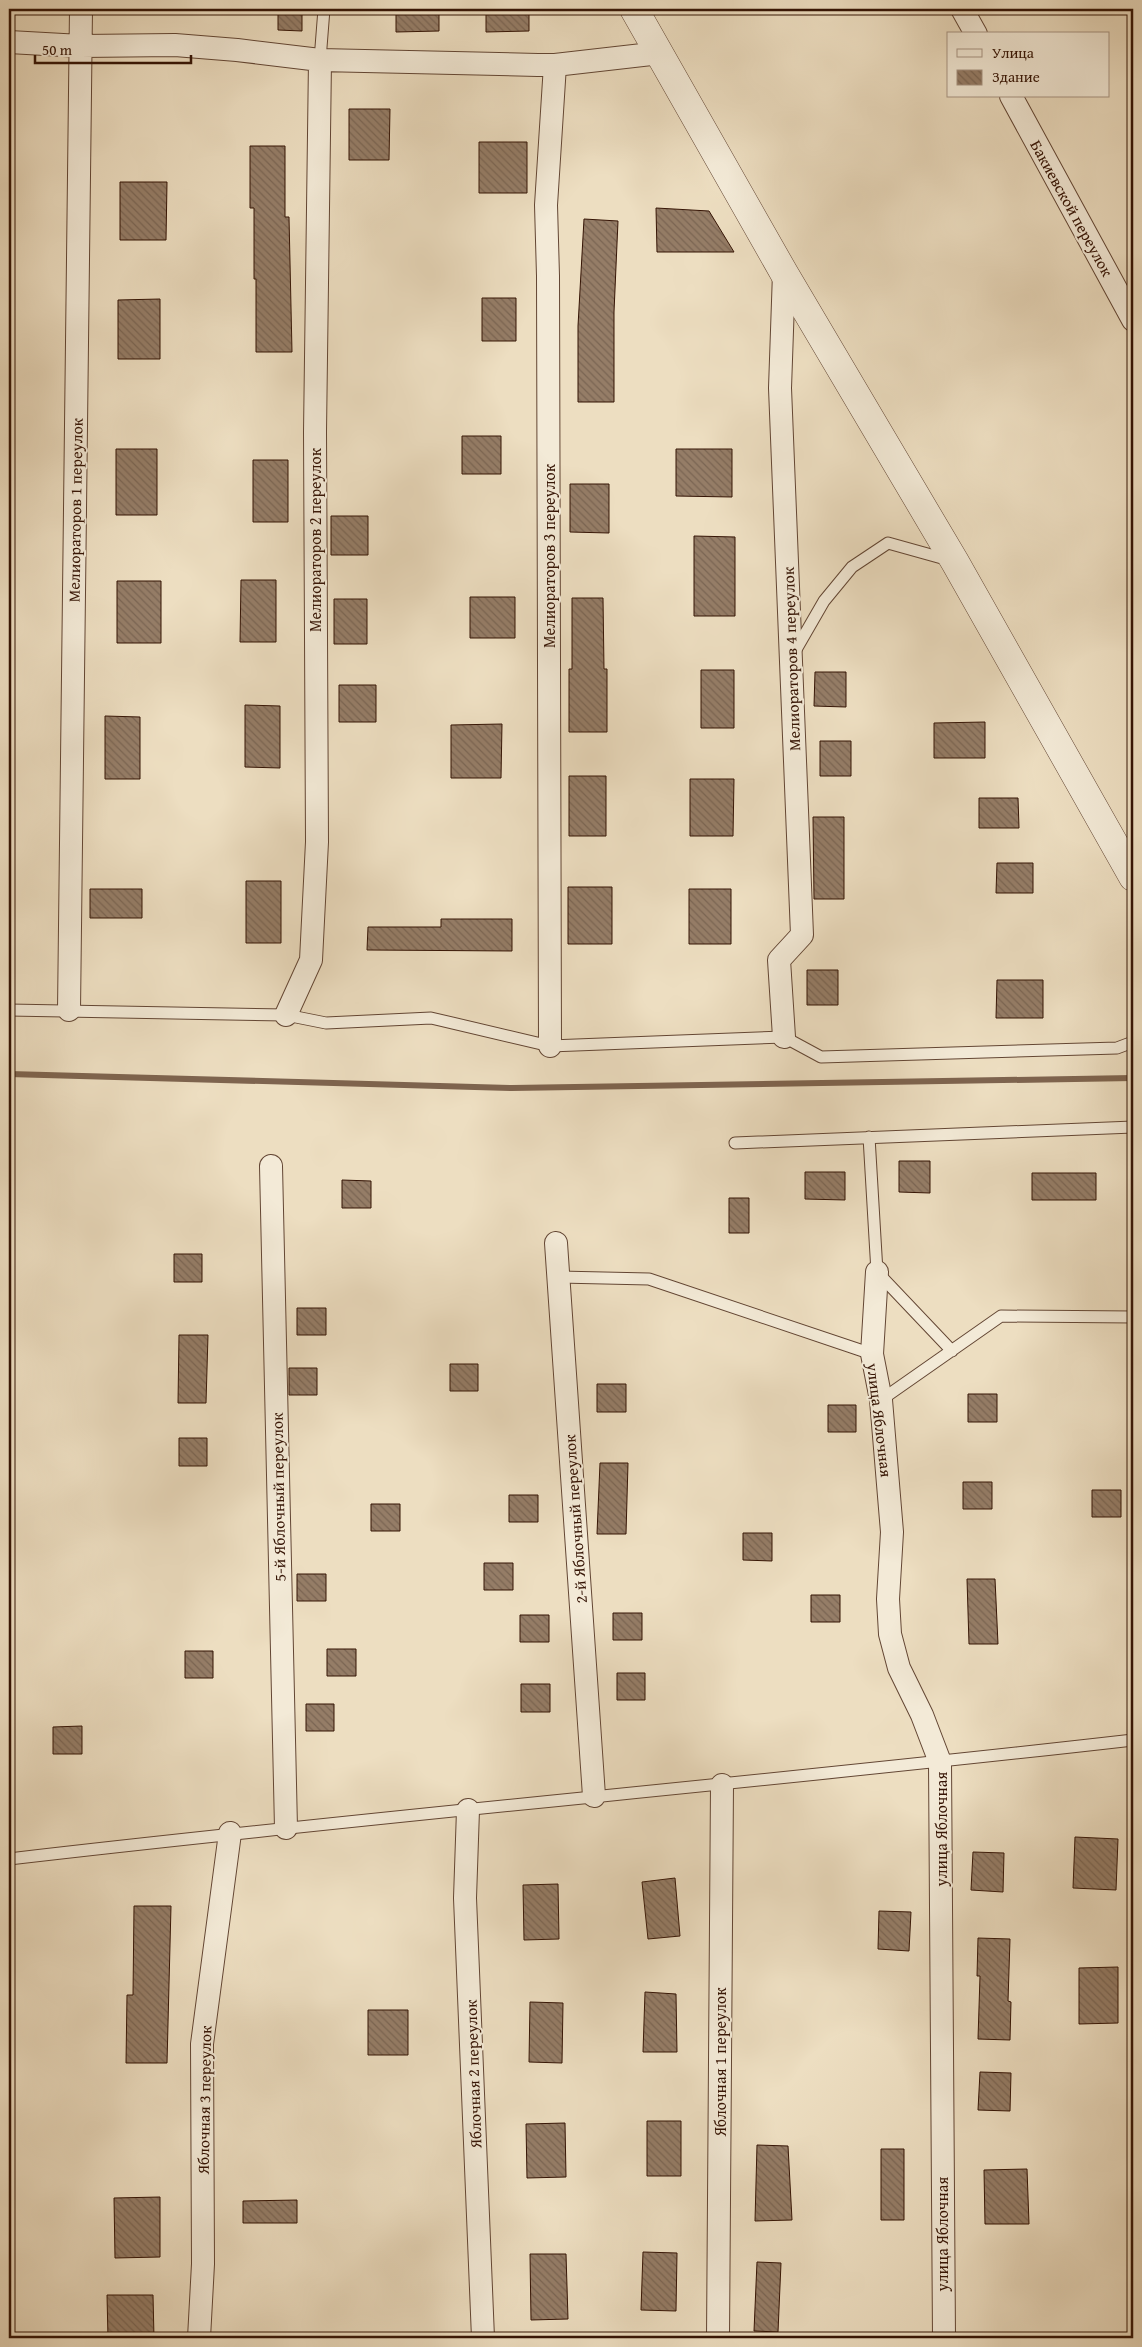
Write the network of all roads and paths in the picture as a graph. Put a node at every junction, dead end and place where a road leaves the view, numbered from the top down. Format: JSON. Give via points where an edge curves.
{"nodes":[{"id":1,"x":81,"y":9,"type":"edge"},
{"id":2,"x":324,"y":9,"type":"edge"},
{"id":3,"x":634,"y":9,"type":"edge"},
{"id":4,"x":962,"y":9,"type":"edge"},
{"id":5,"x":975,"y":32,"type":"edge"},
{"id":6,"x":9,"y":42,"type":"edge"},
{"id":7,"x":81,"y":46,"type":"junction"},
{"id":8,"x":660,"y":54,"type":"junction"},
{"id":9,"x":320,"y":60,"type":"junction"},
{"id":10,"x":555,"y":66,"type":"junction"},
{"id":11,"x":1011,"y":98,"type":"edge"},
{"id":12,"x":784,"y":273,"type":"junction"},
{"id":13,"x":1133,"y":320,"type":"edge"},
{"id":14,"x":955,"y":562,"type":"junction"},
{"id":15,"x":791,"y":659,"type":"junction"},
{"id":16,"x":1133,"y":877,"type":"edge"},
{"id":17,"x":9,"y":1010,"type":"edge"},
{"id":18,"x":69,"y":1010,"type":"junction"},
{"id":19,"x":286,"y":1015,"type":"junction"},
{"id":20,"x":784,"y":1037,"type":"junction"},
{"id":21,"x":1133,"y":1042,"type":"edge"},
{"id":22,"x":550,"y":1046,"type":"junction"},
{"id":23,"x":1133,"y":1127,"type":"edge"},
{"id":24,"x":869,"y":1138,"type":"junction"},
{"id":25,"x":735,"y":1143,"type":"dead end"},
{"id":26,"x":271,"y":1166,"type":"dead end"},
{"id":27,"x":556,"y":1243,"type":"dead end"},
{"id":28,"x":877,"y":1272,"type":"junction"},
{"id":29,"x":558,"y":1277,"type":"junction"},
{"id":30,"x":1133,"y":1317,"type":"edge"},
{"id":31,"x":952,"y":1351,"type":"junction"},
{"id":32,"x":872,"y":1354,"type":"junction"},
{"id":33,"x":881,"y":1400,"type":"junction"},
{"id":34,"x":1133,"y":1740,"type":"edge"},
{"id":35,"x":940,"y":1762,"type":"junction"},
{"id":36,"x":722,"y":1785,"type":"junction"},
{"id":37,"x":594,"y":1796,"type":"junction"},
{"id":38,"x":468,"y":1810,"type":"junction"},
{"id":39,"x":286,"y":1828,"type":"junction"},
{"id":40,"x":230,"y":1833,"type":"junction"},
{"id":41,"x":9,"y":1859,"type":"edge"},
{"id":42,"x":199,"y":2338,"type":"edge"},
{"id":43,"x":483,"y":2338,"type":"edge"},
{"id":44,"x":718,"y":2338,"type":"edge"},
{"id":45,"x":944,"y":2338,"type":"edge"}],
"edges":[{"from":1,"to":7,"type":"street","name":"Мелиораторов 1 переулок"},
{"from":2,"to":9,"type":"lane"},
{"from":3,"to":8,"type":"street"},
{"from":4,"to":5,"type":"street"},
{"from":6,"to":7,"type":"street"},
{"from":7,"to":9,"type":"street","via":[[175,46]]},
{"from":7,"to":18,"type":"street","name":"Мелиораторов 1 переулок"},
{"from":8,"to":10,"type":"street"},
{"from":8,"to":12,"type":"street"},
{"from":9,"to":10,"type":"street"},
{"from":9,"to":19,"type":"street","name":"Мелиораторов 2 переулок","via":[[315,432],[316,842],[311,960]]},
{"from":10,"to":22,"type":"street","name":"Мелиораторов 3 переулок","via":[[546,205]]},
{"from":11,"to":13,"type":"street","name":"Бакиевской переулок"},
{"from":12,"to":14,"type":"street"},
{"from":12,"to":15,"type":"street","name":"Мелиораторов 4 переулок","via":[[780,388]]},
{"from":14,"to":15,"type":"lane","via":[[888,543],[852,567],[824,601]]},
{"from":14,"to":16,"type":"street"},
{"from":15,"to":20,"type":"street","name":"Мелиораторов 4 переулок","via":[[802,935],[779,960]]},
{"from":17,"to":18,"type":"lane"},
{"from":18,"to":19,"type":"lane"},
{"from":19,"to":22,"type":"lane","via":[[326,1023],[431,1018]]},
{"from":20,"to":21,"type":"lane","via":[[821,1057],[1116,1048]]},
{"from":20,"to":22,"type":"lane"},
{"from":23,"to":24,"type":"lane"},
{"from":24,"to":25,"type":"lane"},
{"from":24,"to":28,"type":"lane"},
{"from":26,"to":39,"type":"street","name":"5-й Яблочный переулок"},
{"from":27,"to":29,"type":"street","name":"2-й Яблочный переулок"},
{"from":28,"to":31,"type":"lane"},
{"from":28,"to":32,"type":"street","name":"улица Яблочная"},
{"from":29,"to":32,"type":"lane","via":[[650,1279]]},
{"from":29,"to":37,"type":"street","name":"2-й Яблочный переулок"},
{"from":30,"to":31,"type":"lane","via":[[1001,1316]]},
{"from":31,"to":33,"type":"lane"},
{"from":32,"to":33,"type":"street","name":"улица Яблочная"},
{"from":33,"to":35,"type":"street","name":"улица Яблочная","via":[[892,1532],[888,1599],[890,1634],[899,1668]]},
{"from":34,"to":35,"type":"lane"},
{"from":35,"to":36,"type":"lane"},
{"from":35,"to":45,"type":"street","name":"улица Яблочная"},
{"from":36,"to":37,"type":"lane"},
{"from":36,"to":44,"type":"street","name":"Яблочная 1 переулок"},
{"from":37,"to":38,"type":"lane"},
{"from":38,"to":39,"type":"lane"},
{"from":38,"to":43,"type":"street","name":"Яблочная 2 переулок","via":[[465,1898]]},
{"from":39,"to":40,"type":"lane"},
{"from":40,"to":41,"type":"lane"},
{"from":40,"to":42,"type":"street","name":"Яблочная 3 переулок","via":[[202,2044],[203,2264]]}]}
